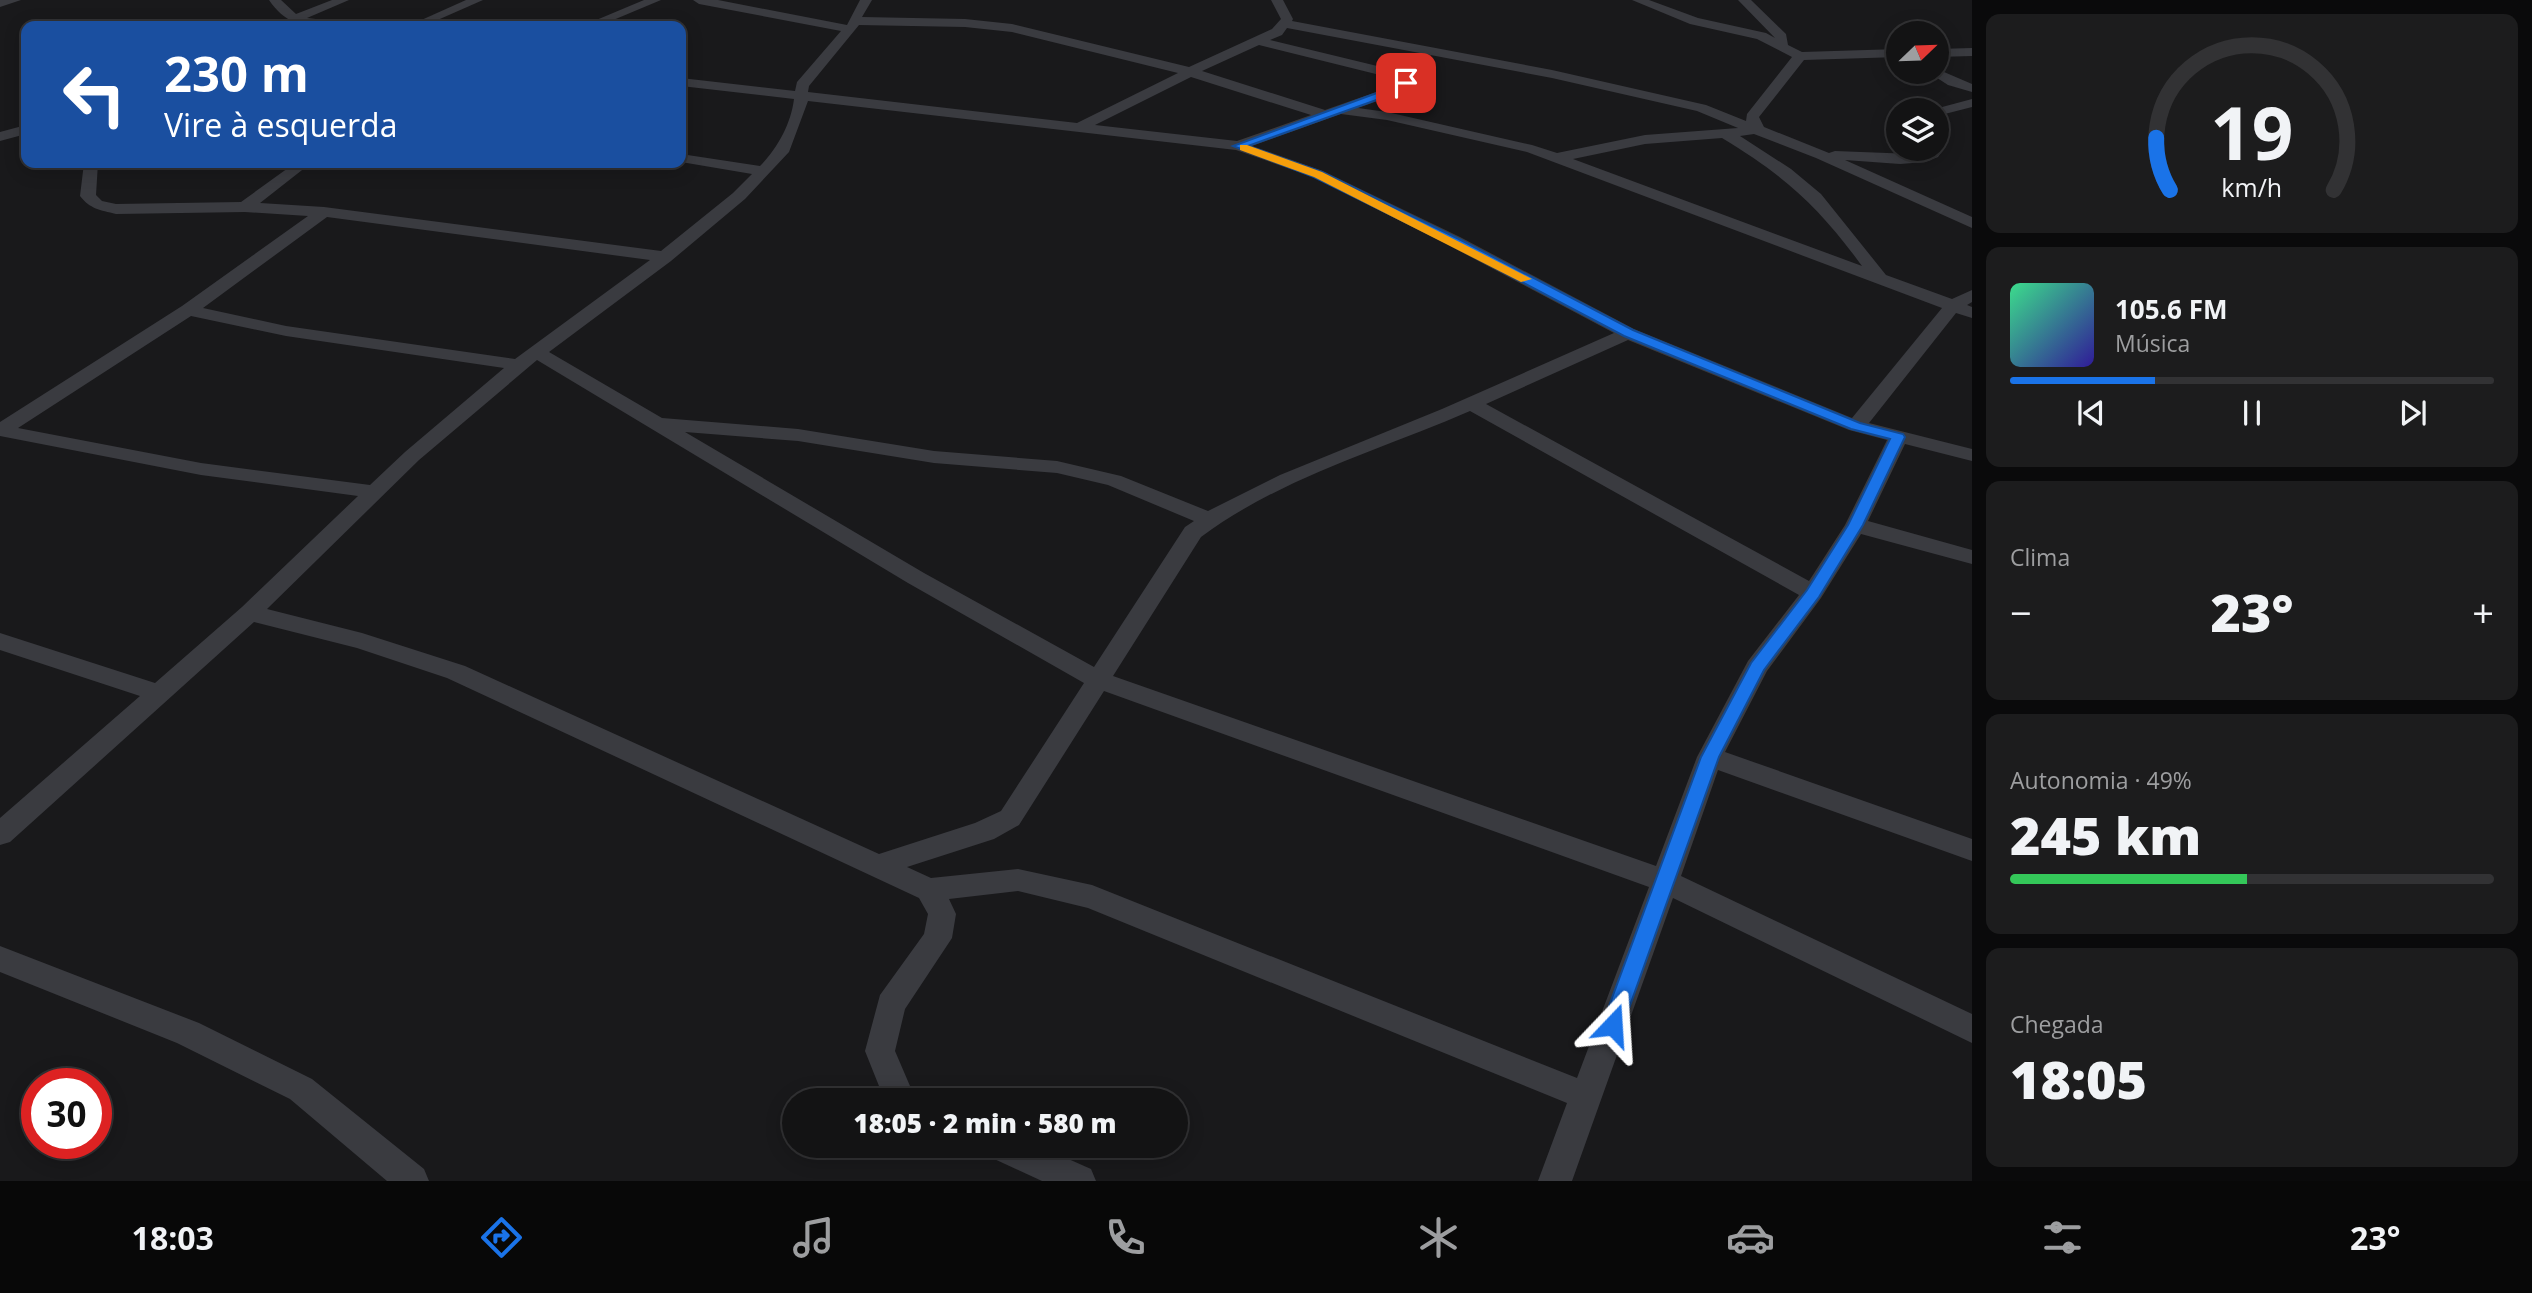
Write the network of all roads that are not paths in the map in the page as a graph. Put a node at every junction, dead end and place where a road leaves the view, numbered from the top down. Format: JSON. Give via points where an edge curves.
{"nodes":[{"id":1,"x":15,"y":0,"type":"edge"},
{"id":2,"x":275,"y":0,"type":"edge"},
{"id":3,"x":343,"y":0,"type":"edge"},
{"id":4,"x":477,"y":0,"type":"edge"},
{"id":5,"x":655,"y":0,"type":"edge"},
{"id":6,"x":699,"y":0,"type":"edge"},
{"id":7,"x":866,"y":0,"type":"edge"},
{"id":8,"x":1277,"y":0,"type":"edge"},
{"id":9,"x":1638,"y":0,"type":"edge"},
{"id":10,"x":1744,"y":0,"type":"edge"},
{"id":11,"x":0,"y":3,"type":"edge"},
{"id":12,"x":292,"y":20,"type":"junction"},
{"id":13,"x":300,"y":21,"type":"edge"},
{"id":14,"x":426,"y":21,"type":"edge"},
{"id":15,"x":601,"y":21,"type":"edge"},
{"id":16,"x":1285,"y":24,"type":"junction"},
{"id":17,"x":853,"y":25,"type":"junction"},
{"id":18,"x":1259,"y":41,"type":"junction"},
{"id":19,"x":1782,"y":46,"type":"junction"},
{"id":20,"x":1972,"y":52,"type":"edge"},
{"id":21,"x":1886,"y":53,"type":"edge"},
{"id":22,"x":1950,"y":53,"type":"edge"},
{"id":23,"x":1800,"y":56,"type":"junction"},
{"id":24,"x":1190,"y":72,"type":"junction"},
{"id":25,"x":1950,"y":80,"type":"edge"},
{"id":26,"x":686,"y":83,"type":"edge"},
{"id":27,"x":1972,"y":88,"type":"edge"},
{"id":28,"x":800,"y":96,"type":"junction"},
{"id":29,"x":1972,"y":103,"type":"edge"},
{"id":30,"x":1949,"y":109,"type":"edge"},
{"id":31,"x":1343,"y":110,"type":"junction"},
{"id":32,"x":1325,"y":115,"type":"junction"},
{"id":33,"x":1076,"y":129,"type":"junction"},
{"id":34,"x":1757,"y":129,"type":"junction"},
{"id":35,"x":21,"y":131,"type":"edge"},
{"id":36,"x":1727,"y":135,"type":"junction"},
{"id":37,"x":0,"y":137,"type":"edge"},
{"id":38,"x":1238,"y":146,"type":"junction"},
{"id":39,"x":1821,"y":155,"type":"junction"},
{"id":40,"x":1886,"y":157,"type":"edge"},
{"id":41,"x":1556,"y":158,"type":"junction"},
{"id":42,"x":686,"y":159,"type":"edge"},
{"id":43,"x":91,"y":168,"type":"edge"},
{"id":44,"x":297,"y":168,"type":"edge"},
{"id":45,"x":764,"y":171,"type":"junction"},
{"id":46,"x":246,"y":207,"type":"junction"},
{"id":47,"x":324,"y":212,"type":"junction"},
{"id":48,"x":1972,"y":223,"type":"edge"},
{"id":49,"x":666,"y":257,"type":"junction"},
{"id":50,"x":1881,"y":280,"type":"junction"},
{"id":51,"x":1972,"y":295,"type":"edge"},
{"id":52,"x":1953,"y":306,"type":"junction"},
{"id":53,"x":188,"y":310,"type":"junction"},
{"id":54,"x":1972,"y":313,"type":"edge"},
{"id":55,"x":1628,"y":333,"type":"junction"},
{"id":56,"x":527,"y":359,"type":"junction"},
{"id":57,"x":1472,"y":404,"type":"junction"},
{"id":58,"x":656,"y":423,"type":"junction"},
{"id":59,"x":1856,"y":426,"type":"junction"},
{"id":60,"x":0,"y":430,"type":"edge"},
{"id":61,"x":27,"y":435,"type":"junction"},
{"id":62,"x":1898,"y":437,"type":"junction"},
{"id":63,"x":0,"y":443,"type":"edge"},
{"id":64,"x":1972,"y":455,"type":"edge"},
{"id":65,"x":375,"y":492,"type":"junction"},
{"id":66,"x":1208,"y":519,"type":"junction"},
{"id":67,"x":1856,"y":525,"type":"junction"},
{"id":68,"x":1972,"y":557,"type":"edge"},
{"id":69,"x":1813,"y":593,"type":"junction"},
{"id":70,"x":250,"y":613,"type":"junction"},
{"id":71,"x":0,"y":641,"type":"edge"},
{"id":72,"x":1099,"y":680,"type":"junction"},
{"id":73,"x":160,"y":694,"type":"junction"},
{"id":74,"x":1710,"y":757,"type":"junction"},
{"id":75,"x":0,"y":834,"type":"edge"},
{"id":76,"x":1972,"y":850,"type":"edge"},
{"id":77,"x":878,"y":866,"type":"junction"},
{"id":78,"x":1665,"y":881,"type":"junction"},
{"id":79,"x":929,"y":890,"type":"junction"},
{"id":80,"x":0,"y":959,"type":"edge"},
{"id":81,"x":1972,"y":1029,"type":"edge"},
{"id":82,"x":896,"y":1088,"type":"edge"},
{"id":83,"x":1587,"y":1096,"type":"junction"},
{"id":84,"x":1028,"y":1158,"type":"edge"},
{"id":85,"x":412,"y":1181,"type":"edge"},
{"id":86,"x":1079,"y":1181,"type":"edge"},
{"id":87,"x":1555,"y":1181,"type":"edge"}],
"edges":[{"from":1,"to":11,"type":"street"},
{"from":2,"to":12,"type":"street"},
{"from":3,"to":12,"type":"street"},
{"from":4,"to":14,"type":"street"},
{"from":5,"to":15,"type":"street"},
{"from":6,"to":17,"type":"street"},
{"from":7,"to":17,"type":"street","via":[[857,9]]},
{"from":8,"to":16,"type":"street","via":[[1286,13]]},
{"from":9,"to":19,"type":"street"},
{"from":10,"to":19,"type":"street","via":[[1781,37]]},
{"from":12,"to":13,"type":"street"},
{"from":16,"to":18,"type":"street"},
{"from":16,"to":34,"type":"street","via":[[1657,97]]},
{"from":17,"to":24,"type":"street","via":[[965,23],[1012,28]]},
{"from":17,"to":28,"type":"street","via":[[810,73]]},
{"from":18,"to":24,"type":"street"},
{"from":18,"to":31,"type":"street","via":[[1404,79],[1406,86]]},
{"from":19,"to":23,"type":"street"},
{"from":20,"to":22,"type":"street"},
{"from":21,"to":23,"type":"street"},
{"from":23,"to":34,"type":"street","via":[[1752,117]]},
{"from":24,"to":32,"type":"street"},
{"from":24,"to":33,"type":"street"},
{"from":25,"to":27,"type":"street"},
{"from":26,"to":28,"type":"street"},
{"from":28,"to":33,"type":"street"},
{"from":28,"to":45,"type":"street","via":[[800,108],[782,152]]},
{"from":29,"to":30,"type":"street"},
{"from":31,"to":32,"type":"street"},
{"from":31,"to":41,"type":"street","via":[[1387,116]]},
{"from":32,"to":38,"type":"street"},
{"from":33,"to":38,"type":"street"},
{"from":34,"to":36,"type":"street"},
{"from":34,"to":39,"type":"street"},
{"from":35,"to":37,"type":"street"},
{"from":36,"to":41,"type":"street","via":[[1659,138]]},
{"from":36,"to":50,"type":"street","via":[[1805,187]]},
{"from":38,"to":55,"type":"street","via":[[1318,174]]},
{"from":39,"to":40,"type":"street"},
{"from":39,"to":48,"type":"street"},
{"from":41,"to":50,"type":"street"},
{"from":42,"to":45,"type":"street"},
{"from":43,"to":46,"type":"street","via":[[88,196],[97,205],[116,209]]},
{"from":44,"to":46,"type":"street"},
{"from":45,"to":49,"type":"street"},
{"from":46,"to":47,"type":"street"},
{"from":47,"to":49,"type":"street"},
{"from":47,"to":53,"type":"street"},
{"from":49,"to":56,"type":"street"},
{"from":50,"to":52,"type":"street"},
{"from":51,"to":52,"type":"street"},
{"from":52,"to":54,"type":"street"},
{"from":52,"to":59,"type":"street"},
{"from":53,"to":56,"type":"street","via":[[312,335]]},
{"from":53,"to":60,"type":"street"},
{"from":55,"to":57,"type":"street"},
{"from":55,"to":59,"type":"street"},
{"from":56,"to":58,"type":"street"},
{"from":56,"to":65,"type":"street"},
{"from":57,"to":66,"type":"street","via":[[1303,473]]},
{"from":57,"to":69,"type":"street"},
{"from":58,"to":66,"type":"street","via":[[798,435],[934,457],[1057,467],[1114,480]]},
{"from":58,"to":72,"type":"street","via":[[916,579]]},
{"from":59,"to":62,"type":"street"},
{"from":60,"to":61,"type":"street"},
{"from":61,"to":63,"type":"street"},
{"from":61,"to":65,"type":"street","via":[[201,469]]},
{"from":62,"to":64,"type":"street"},
{"from":62,"to":67,"type":"street"},
{"from":65,"to":70,"type":"street"},
{"from":66,"to":72,"type":"street","via":[[1193,532]]},
{"from":67,"to":68,"type":"street"},
{"from":67,"to":69,"type":"street"},
{"from":69,"to":74,"type":"street","via":[[1757,667]]},
{"from":70,"to":73,"type":"street"},
{"from":70,"to":77,"type":"street","via":[[362,641],[456,672]]},
{"from":71,"to":73,"type":"street"},
{"from":72,"to":77,"type":"street","via":[[1010,818]]},
{"from":72,"to":78,"type":"street"},
{"from":73,"to":75,"type":"street"},
{"from":74,"to":76,"type":"street"},
{"from":74,"to":78,"type":"street"},
{"from":77,"to":79,"type":"street"},
{"from":78,"to":81,"type":"street"},
{"from":78,"to":83,"type":"street"},
{"from":79,"to":82,"type":"street","via":[[942,914],[938,938],[891,1004],[880,1051]]},
{"from":79,"to":83,"type":"street","via":[[1018,880],[1092,897]]},
{"from":80,"to":85,"type":"street","via":[[188,1033],[301,1088]]},
{"from":83,"to":87,"type":"street"},
{"from":84,"to":86,"type":"street"}]}
